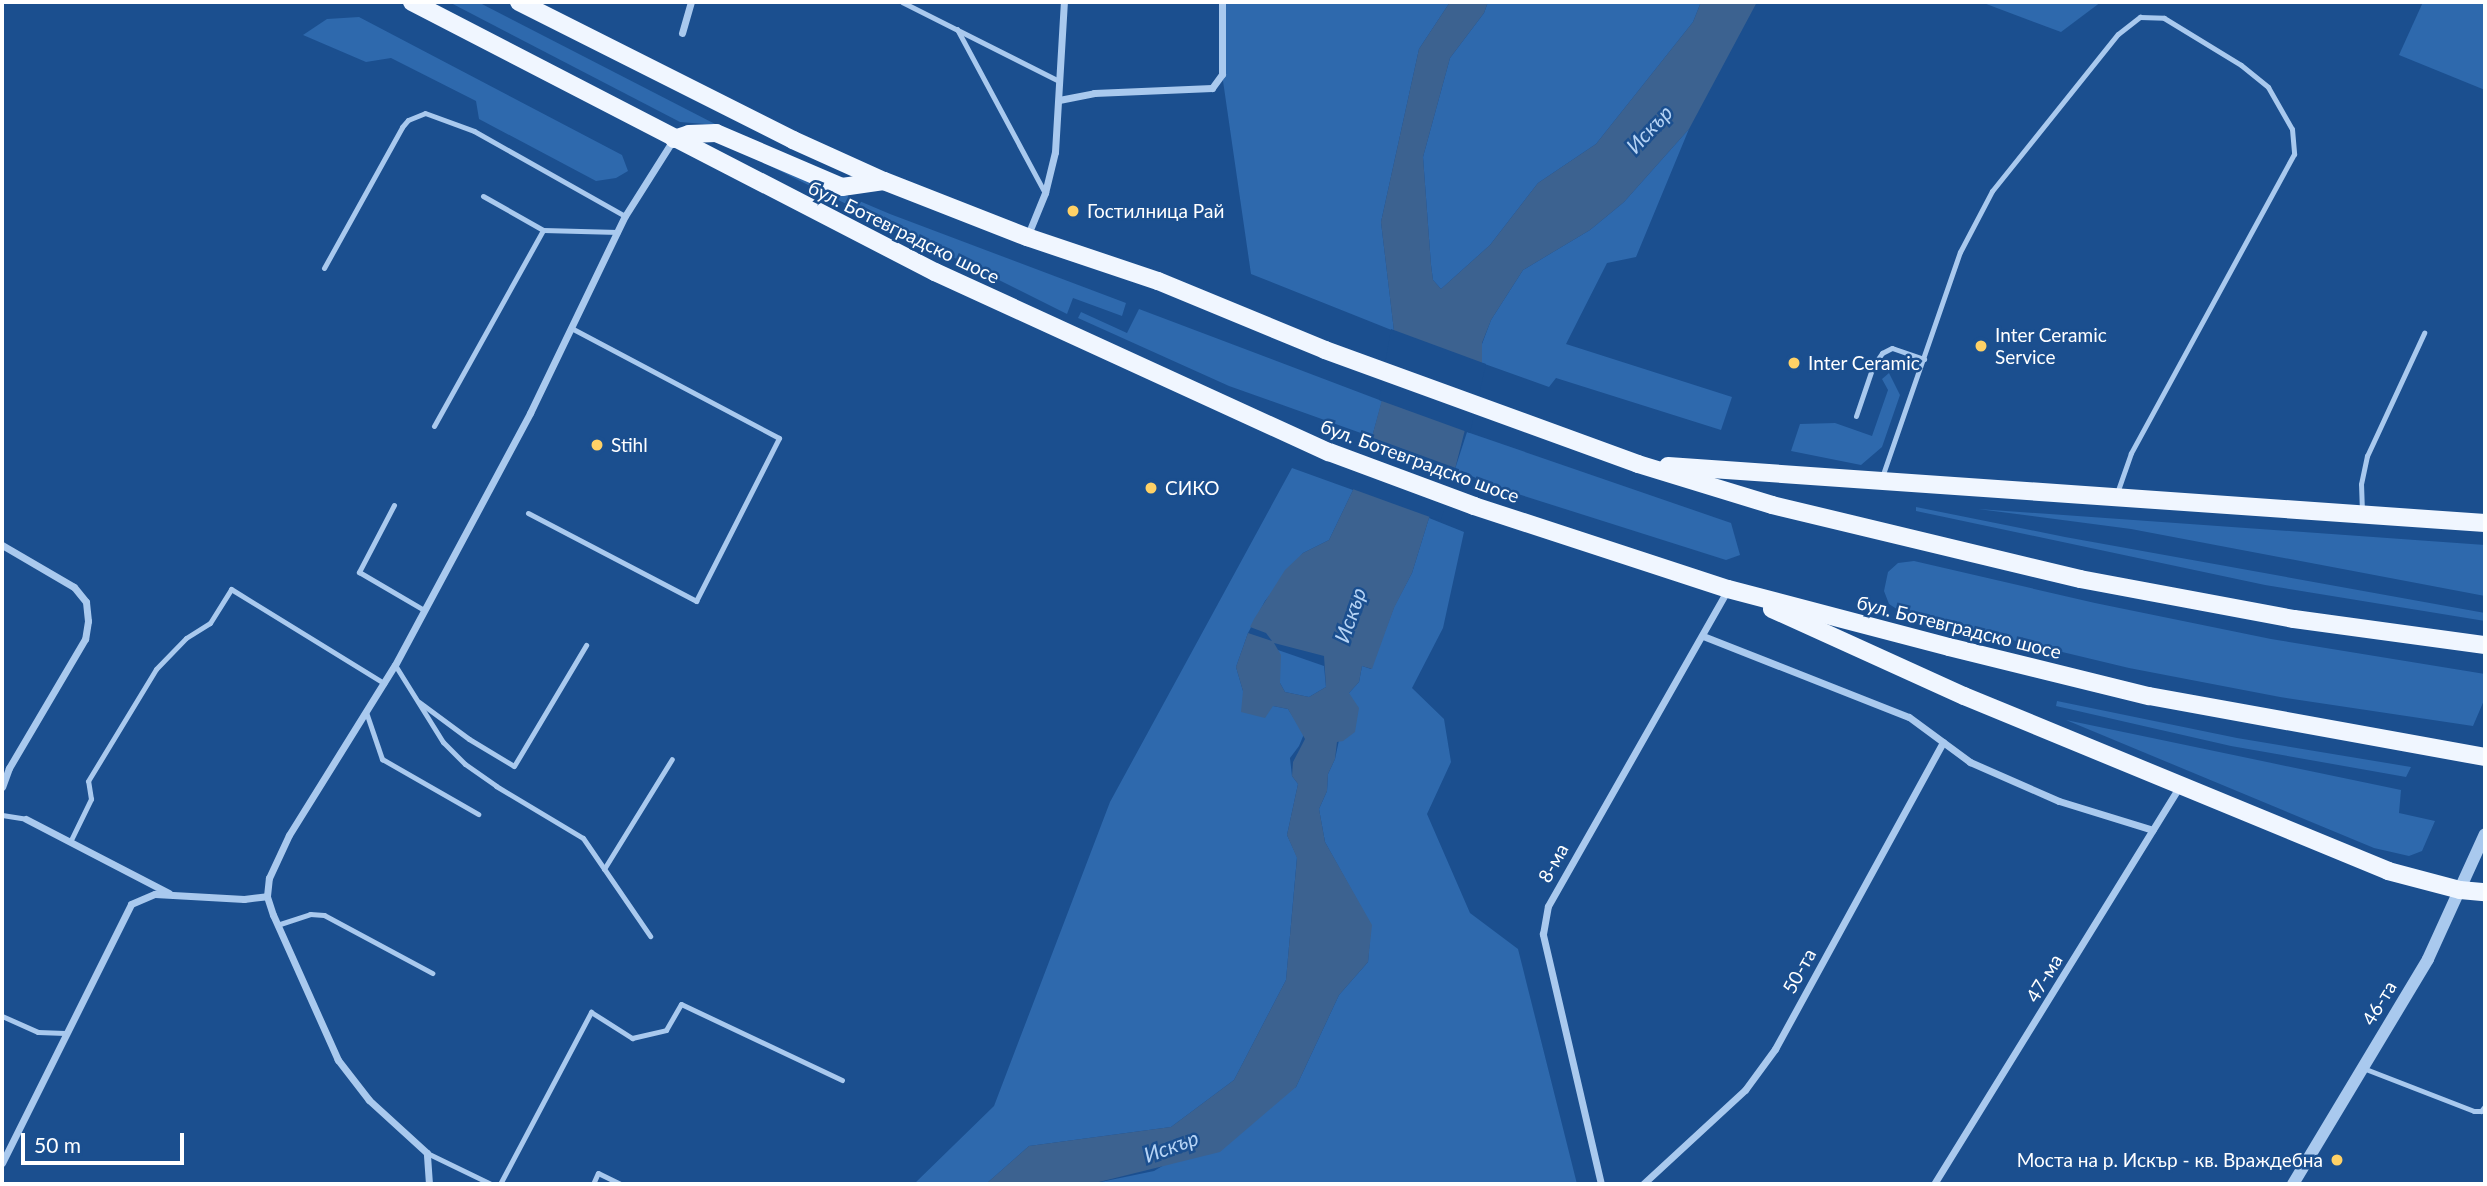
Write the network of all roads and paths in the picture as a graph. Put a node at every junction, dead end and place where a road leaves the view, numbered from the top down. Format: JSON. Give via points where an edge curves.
{"nodes":[{"id":1,"x":412,"y":2,"type":"edge"},
{"id":2,"x":519,"y":2,"type":"edge"},
{"id":3,"x":691,"y":2,"type":"edge"},
{"id":4,"x":902,"y":2,"type":"edge"},
{"id":5,"x":1064,"y":2,"type":"edge"},
{"id":6,"x":1222,"y":2,"type":"edge"},
{"id":7,"x":957,"y":29,"type":"junction"},
{"id":8,"x":682,"y":33,"type":"dead end"},
{"id":9,"x":1057,"y":80,"type":"junction"},
{"id":10,"x":1059,"y":100,"type":"junction"},
{"id":11,"x":674,"y":139,"type":"junction"},
{"id":12,"x":884,"y":181,"type":"junction"},
{"id":13,"x":1045,"y":193,"type":"junction"},
{"id":14,"x":483,"y":196,"type":"dead end"},
{"id":15,"x":625,"y":216,"type":"junction"},
{"id":16,"x":543,"y":230,"type":"junction"},
{"id":17,"x":618,"y":232,"type":"junction"},
{"id":18,"x":1027,"y":237,"type":"junction"},
{"id":19,"x":324,"y":268,"type":"dead end"},
{"id":20,"x":573,"y":329,"type":"junction"},
{"id":21,"x":2424,"y":332,"type":"dead end"},
{"id":22,"x":1924,"y":359,"type":"junction"},
{"id":23,"x":1856,"y":415,"type":"dead end"},
{"id":24,"x":434,"y":426,"type":"dead end"},
{"id":25,"x":1638,"y":464,"type":"junction"},
{"id":26,"x":1881,"y":479,"type":"junction"},
{"id":27,"x":2116,"y":496,"type":"junction"},
{"id":28,"x":394,"y":505,"type":"dead end"},
{"id":29,"x":528,"y":513,"type":"dead end"},
{"id":30,"x":2362,"y":516,"type":"junction"},
{"id":31,"x":2485,"y":523,"type":"edge"},
{"id":32,"x":2,"y":545,"type":"edge"},
{"id":33,"x":1728,"y":589,"type":"junction"},
{"id":34,"x":424,"y":610,"type":"junction"},
{"id":35,"x":1703,"y":636,"type":"junction"},
{"id":36,"x":2481,"y":644,"type":"edge"},
{"id":37,"x":586,"y":645,"type":"dead end"},
{"id":38,"x":395,"y":664,"type":"junction"},
{"id":39,"x":384,"y":682,"type":"junction"},
{"id":40,"x":414,"y":698,"type":"junction"},
{"id":41,"x":366,"y":712,"type":"junction"},
{"id":42,"x":1943,"y":742,"type":"junction"},
{"id":43,"x":2485,"y":757,"type":"edge"},
{"id":44,"x":672,"y":759,"type":"dead end"},
{"id":45,"x":2,"y":787,"type":"edge"},
{"id":46,"x":2179,"y":787,"type":"junction"},
{"id":47,"x":478,"y":814,"type":"dead end"},
{"id":48,"x":2,"y":815,"type":"edge"},
{"id":49,"x":26,"y":819,"type":"joint"},
{"id":50,"x":2153,"y":830,"type":"junction"},
{"id":51,"x":2485,"y":834,"type":"edge"},
{"id":52,"x":70,"y":842,"type":"junction"},
{"id":53,"x":604,"y":869,"type":"junction"},
{"id":54,"x":2460,"y":890,"type":"junction"},
{"id":55,"x":2485,"y":892,"type":"edge"},
{"id":56,"x":170,"y":893,"type":"junction"},
{"id":57,"x":267,"y":896,"type":"junction"},
{"id":58,"x":277,"y":925,"type":"junction"},
{"id":59,"x":650,"y":936,"type":"dead end"},
{"id":60,"x":432,"y":973,"type":"dead end"},
{"id":61,"x":2,"y":1016,"type":"edge"},
{"id":62,"x":65,"y":1033,"type":"junction"},
{"id":63,"x":2363,"y":1068,"type":"junction"},
{"id":64,"x":842,"y":1080,"type":"dead end"},
{"id":65,"x":2485,"y":1106,"type":"edge"},
{"id":66,"x":427,"y":1153,"type":"junction"},
{"id":67,"x":2,"y":1163,"type":"edge"},
{"id":68,"x":429,"y":1184,"type":"edge"},
{"id":69,"x":491,"y":1184,"type":"edge"},
{"id":70,"x":500,"y":1184,"type":"edge"},
{"id":71,"x":593,"y":1184,"type":"edge"},
{"id":72,"x":621,"y":1184,"type":"edge"},
{"id":73,"x":1601,"y":1184,"type":"edge"},
{"id":74,"x":1643,"y":1184,"type":"edge"},
{"id":75,"x":1934,"y":1184,"type":"edge"},
{"id":76,"x":2293,"y":1184,"type":"edge"}],
"edges":[{"from":1,"to":11,"type":"main road","name":"бул. Ботевградско шосе"},
{"from":2,"to":12,"type":"main road","name":"бул. Ботевградско шосе"},
{"from":3,"to":8,"type":"street"},
{"from":4,"to":7,"type":"lane"},
{"from":5,"to":9,"type":"street"},
{"from":6,"to":10,"type":"street","via":[[1222,74],[1212,88],[1094,93]]},
{"from":7,"to":9,"type":"lane"},
{"from":7,"to":13,"type":"lane"},
{"from":9,"to":10,"type":"street"},
{"from":10,"to":13,"type":"street","via":[[1055,152]]},
{"from":11,"to":12,"type":"main road","via":[[716,133],[842,187]]},
{"from":11,"to":15,"type":"street"},
{"from":11,"to":33,"type":"main road","name":"бул. Ботевградско шосе","via":[[935,272],[1329,452],[1474,506]]},
{"from":12,"to":18,"type":"main road","name":"бул. Ботевградско шосе"},
{"from":13,"to":18,"type":"street"},
{"from":14,"to":16,"type":"lane"},
{"from":15,"to":17,"type":"street"},
{"from":15,"to":19,"type":"lane","via":[[474,131],[425,113],[402,127]]},
{"from":16,"to":17,"type":"lane"},
{"from":16,"to":24,"type":"lane"},
{"from":17,"to":20,"type":"street"},
{"from":18,"to":25,"type":"main road","name":"бул. Ботевградско шосе","via":[[1158,281],[1325,350]]},
{"from":20,"to":29,"type":"lane","via":[[779,438],[695,601]]},
{"from":20,"to":34,"type":"street"},
{"from":21,"to":30,"type":"lane","via":[[2367,456],[2361,484]]},
{"from":22,"to":23,"type":"lane","via":[[1892,348],[1882,353]]},
{"from":22,"to":26,"type":"lane"},
{"from":22,"to":27,"type":"lane","via":[[1961,252],[1992,191],[2119,34],[2140,17],[2164,18],[2241,65],[2268,87],[2292,129],[2294,154],[2131,453]]},
{"from":25,"to":26,"type":"main road"},
{"from":25,"to":36,"type":"main road","name":"бул. Ботевградско шосе","via":[[1772,505],[2080,579],[2294,618]]},
{"from":26,"to":27,"type":"main road"},
{"from":27,"to":30,"type":"main road"},
{"from":28,"to":34,"type":"lane","via":[[359,572]]},
{"from":30,"to":31,"type":"main road"},
{"from":32,"to":45,"type":"street","via":[[75,587],[86,602],[88,621],[85,639]]},
{"from":33,"to":35,"type":"street","name":"8-ма"},
{"from":33,"to":43,"type":"main road","name":"бул. Ботевградско шосе","via":[[2149,696]]},
{"from":33,"to":46,"type":"main road"},
{"from":34,"to":38,"type":"street"},
{"from":35,"to":42,"type":"street","via":[[1909,718]]},
{"from":35,"to":73,"type":"street","name":"8-ма","via":[[1548,906],[1543,934]]},
{"from":37,"to":40,"type":"lane","via":[[514,766]]},
{"from":38,"to":39,"type":"street"},
{"from":38,"to":40,"type":"lane"},
{"from":39,"to":41,"type":"street"},
{"from":39,"to":52,"type":"lane","via":[[231,589],[210,623],[172,650],[156,669],[88,781],[91,799]]},
{"from":40,"to":53,"type":"lane","via":[[443,743],[464,764],[583,838]]},
{"from":41,"to":47,"type":"lane","via":[[382,759]]},
{"from":41,"to":57,"type":"street","via":[[289,835],[269,878]]},
{"from":42,"to":50,"type":"street","via":[[1970,762],[2059,801]]},
{"from":42,"to":74,"type":"street","name":"50-та","via":[[1775,1049],[1745,1090]]},
{"from":44,"to":53,"type":"lane"},
{"from":46,"to":50,"type":"street","name":"47-ма"},
{"from":46,"to":54,"type":"main road","via":[[2388,871]]},
{"from":48,"to":49,"type":"lane"},
{"from":49,"to":52,"type":"street"},
{"from":50,"to":75,"type":"street","name":"47-ма"},
{"from":51,"to":54,"type":"street","name":"46-та"},
{"from":52,"to":56,"type":"street"},
{"from":53,"to":59,"type":"lane"},
{"from":54,"to":55,"type":"main road"},
{"from":54,"to":63,"type":"street","name":"46-та","via":[[2428,959]]},
{"from":56,"to":57,"type":"street","via":[[244,899]]},
{"from":56,"to":62,"type":"street","via":[[142,897],[131,904]]},
{"from":57,"to":58,"type":"street"},
{"from":58,"to":60,"type":"lane","via":[[310,914],[324,915]]},
{"from":58,"to":66,"type":"street","via":[[338,1060],[369,1100]]},
{"from":61,"to":62,"type":"lane","via":[[38,1032]]},
{"from":62,"to":67,"type":"street"},
{"from":63,"to":65,"type":"lane","via":[[2474,1111]]},
{"from":63,"to":76,"type":"street","name":"46-та"},
{"from":64,"to":70,"type":"lane","via":[[681,1004],[666,1030],[632,1038],[591,1012]]},
{"from":66,"to":68,"type":"street"},
{"from":66,"to":69,"type":"lane"},
{"from":71,"to":72,"type":"lane","via":[[598,1173]]}]}
